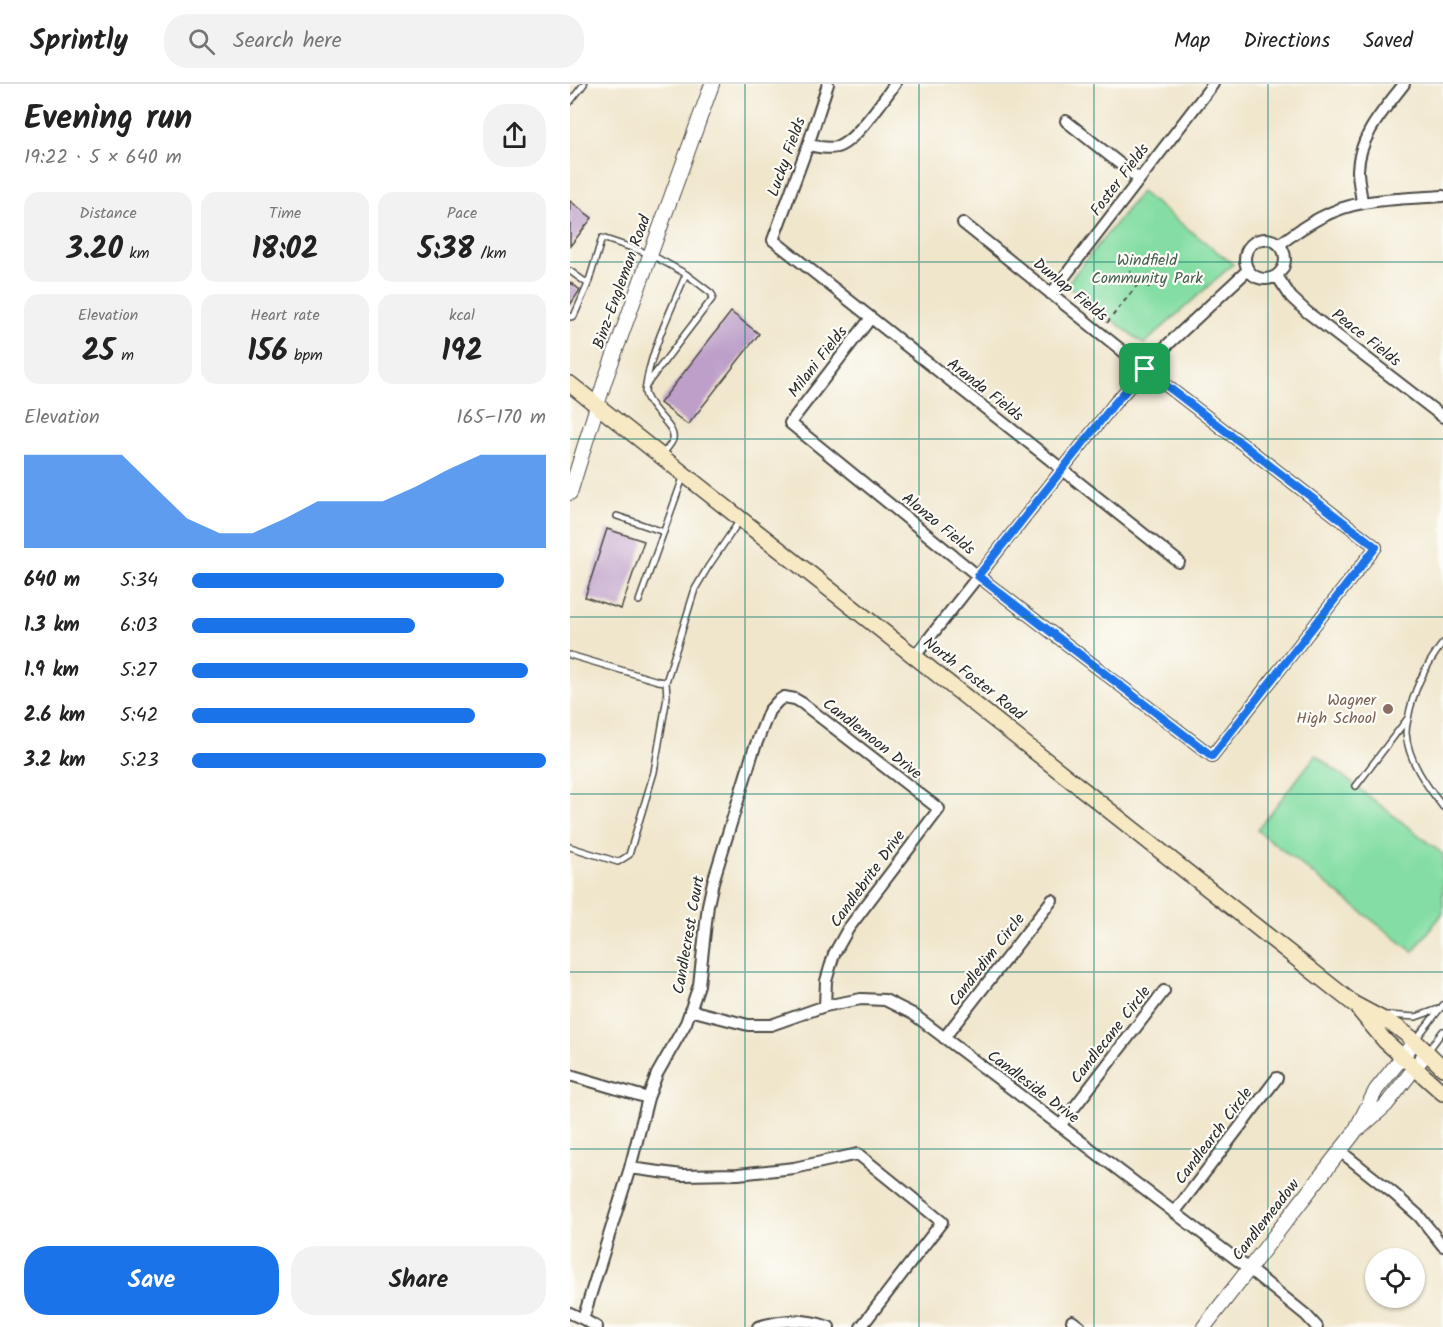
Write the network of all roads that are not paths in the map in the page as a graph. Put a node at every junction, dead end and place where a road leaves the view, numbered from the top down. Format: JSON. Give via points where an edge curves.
{"nodes":[{"id":1,"x":584,"y":84,"type":"edge"},
{"id":2,"x":712,"y":84,"type":"edge"},
{"id":3,"x":828,"y":84,"type":"edge"},
{"id":4,"x":895,"y":84,"type":"edge"},
{"id":5,"x":1212,"y":84,"type":"edge"},
{"id":6,"x":1404,"y":84,"type":"edge"},
{"id":7,"x":570,"y":102,"type":"edge"},
{"id":8,"x":1066,"y":121,"type":"dead end"},
{"id":9,"x":808,"y":145,"type":"junction"},
{"id":10,"x":1139,"y":179,"type":"junction"},
{"id":11,"x":1443,"y":196,"type":"edge"},
{"id":12,"x":1362,"y":203,"type":"junction"},
{"id":13,"x":963,"y":223,"type":"dead end"},
{"id":14,"x":773,"y":240,"type":"joint"},
{"id":15,"x":1280,"y":244,"type":"junction"},
{"id":16,"x":650,"y":254,"type":"junction"},
{"id":17,"x":1248,"y":270,"type":"junction"},
{"id":18,"x":570,"y":271,"type":"edge"},
{"id":19,"x":686,"y":274,"type":"junction"},
{"id":20,"x":576,"y":275,"type":"junction"},
{"id":21,"x":1277,"y":276,"type":"junction"},
{"id":22,"x":570,"y":282,"type":"edge"},
{"id":23,"x":588,"y":284,"type":"junction"},
{"id":24,"x":1051,"y":294,"type":"junction"},
{"id":25,"x":570,"y":317,"type":"edge"},
{"id":26,"x":870,"y":319,"type":"junction"},
{"id":27,"x":1145,"y":369,"type":"junction"},
{"id":28,"x":570,"y":384,"type":"edge"},
{"id":29,"x":646,"y":385,"type":"junction"},
{"id":30,"x":597,"y":405,"type":"junction"},
{"id":31,"x":1443,"y":417,"type":"edge"},
{"id":32,"x":790,"y":423,"type":"joint"},
{"id":33,"x":661,"y":456,"type":"junction"},
{"id":34,"x":1061,"y":470,"type":"junction"},
{"id":35,"x":685,"y":474,"type":"junction"},
{"id":36,"x":570,"y":492,"type":"edge"},
{"id":37,"x":617,"y":516,"type":"dead end"},
{"id":38,"x":741,"y":519,"type":"junction"},
{"id":39,"x":664,"y":532,"type":"junction"},
{"id":40,"x":1179,"y":562,"type":"dead end"},
{"id":41,"x":978,"y":576,"type":"junction"},
{"id":42,"x":639,"y":601,"type":"dead end"},
{"id":43,"x":1443,"y":643,"type":"edge"},
{"id":44,"x":570,"y":655,"type":"edge"},
{"id":45,"x":915,"y":656,"type":"junction"},
{"id":46,"x":666,"y":682,"type":"junction"},
{"id":47,"x":784,"y":697,"type":"joint"},
{"id":48,"x":1408,"y":718,"type":"junction"},
{"id":49,"x":1212,"y":756,"type":"joint"},
{"id":50,"x":1356,"y":786,"type":"dead end"},
{"id":51,"x":1443,"y":807,"type":"edge"},
{"id":52,"x":939,"y":809,"type":"joint"},
{"id":53,"x":570,"y":847,"type":"edge"},
{"id":54,"x":1052,"y":900,"type":"dead end"},
{"id":55,"x":1164,"y":991,"type":"dead end"},
{"id":56,"x":1354,"y":1004,"type":"junction"},
{"id":57,"x":825,"y":1006,"type":"junction"},
{"id":58,"x":1442,"y":1007,"type":"edge"},
{"id":59,"x":690,"y":1010,"type":"junction"},
{"id":60,"x":1372,"y":1013,"type":"junction"},
{"id":61,"x":1443,"y":1031,"type":"edge"},
{"id":62,"x":944,"y":1038,"type":"junction"},
{"id":63,"x":1415,"y":1041,"type":"junction"},
{"id":64,"x":1427,"y":1052,"type":"junction"},
{"id":65,"x":1402,"y":1056,"type":"junction"},
{"id":66,"x":1415,"y":1068,"type":"junction"},
{"id":67,"x":1443,"y":1068,"type":"edge"},
{"id":68,"x":570,"y":1075,"type":"edge"},
{"id":69,"x":1278,"y":1078,"type":"dead end"},
{"id":70,"x":1443,"y":1093,"type":"edge"},
{"id":71,"x":648,"y":1098,"type":"junction"},
{"id":72,"x":1060,"y":1126,"type":"junction"},
{"id":73,"x":1354,"y":1133,"type":"junction"},
{"id":74,"x":1340,"y":1151,"type":"junction"},
{"id":75,"x":630,"y":1168,"type":"junction"},
{"id":76,"x":1174,"y":1213,"type":"junction"},
{"id":77,"x":1443,"y":1246,"type":"edge"},
{"id":78,"x":1249,"y":1269,"type":"junction"},
{"id":79,"x":570,"y":1313,"type":"edge"},
{"id":80,"x":584,"y":1318,"type":"junction"},
{"id":81,"x":597,"y":1327,"type":"edge"},
{"id":82,"x":758,"y":1327,"type":"edge"},
{"id":83,"x":829,"y":1327,"type":"edge"},
{"id":84,"x":861,"y":1327,"type":"edge"},
{"id":85,"x":1204,"y":1327,"type":"edge"},
{"id":86,"x":1317,"y":1327,"type":"edge"}],
"edges":[{"from":1,"to":7,"type":"lane"},
{"from":2,"to":16,"type":"street","name":"Binz-Engleman Road"},
{"from":3,"to":9,"type":"street","name":"Lucky Fields"},
{"from":4,"to":9,"type":"street","via":[[854,136],[839,147]]},
{"from":5,"to":10,"type":"street","name":"Foster Fields"},
{"from":6,"to":12,"type":"street","via":[[1365,141],[1358,169]]},
{"from":8,"to":10,"type":"street"},
{"from":9,"to":14,"type":"street","name":"Lucky Fields"},
{"from":10,"to":24,"type":"street","name":"Foster Fields"},
{"from":11,"to":12,"type":"street"},
{"from":12,"to":15,"type":"street","via":[[1324,215]]},
{"from":13,"to":24,"type":"street","name":"Dunlap Fields"},
{"from":14,"to":26,"type":"street","name":"Aranda Fields"},
{"from":15,"to":17,"type":"street","via":[[1266,238],[1252,243],[1245,256]]},
{"from":15,"to":21,"type":"street","via":[[1286,257]]},
{"from":16,"to":19,"type":"lane"},
{"from":16,"to":23,"type":"lane","via":[[602,238]]},
{"from":16,"to":30,"type":"street","name":"Binz-Engleman Road"},
{"from":17,"to":21,"type":"street","via":[[1262,279]]},
{"from":17,"to":27,"type":"street"},
{"from":18,"to":20,"type":"lane"},
{"from":19,"to":29,"type":"lane","via":[[651,360]]},
{"from":19,"to":29,"type":"lane","via":[[711,293],[712,299]]},
{"from":20,"to":22,"type":"lane"},
{"from":20,"to":23,"type":"lane"},
{"from":21,"to":31,"type":"street","name":"Peace Fields","via":[[1307,312]]},
{"from":23,"to":25,"type":"lane","via":[[574,316]]},
{"from":24,"to":27,"type":"street","name":"Dunlap Fields"},
{"from":26,"to":32,"type":"street","name":"Milani Fields"},
{"from":26,"to":34,"type":"street","name":"Aranda Fields"},
{"from":27,"to":34,"type":"street"},
{"from":27,"to":49,"type":"street","name":"Dunlap Fields","via":[[1376,547]]},
{"from":28,"to":30,"type":"main road","name":"North Foster Road"},
{"from":29,"to":33,"type":"lane","via":[[652,408],[674,436]]},
{"from":30,"to":33,"type":"main road","name":"North Foster Road"},
{"from":30,"to":36,"type":"street","name":"Binz-Engleman Road"},
{"from":32,"to":41,"type":"street","name":"Alonzo Fields"},
{"from":33,"to":35,"type":"main road","name":"North Foster Road"},
{"from":34,"to":40,"type":"street","name":"Aranda Fields"},
{"from":34,"to":41,"type":"street"},
{"from":35,"to":38,"type":"main road","name":"North Foster Road"},
{"from":35,"to":39,"type":"lane"},
{"from":37,"to":39,"type":"lane"},
{"from":38,"to":45,"type":"main road","name":"North Foster Road"},
{"from":38,"to":46,"type":"lane","via":[[695,589]]},
{"from":39,"to":42,"type":"lane"},
{"from":41,"to":45,"type":"street"},
{"from":41,"to":49,"type":"street","name":"Alonzo Fields"},
{"from":43,"to":48,"type":"lane","via":[[1420,677]]},
{"from":44,"to":46,"type":"lane"},
{"from":45,"to":56,"type":"main road","name":"North Foster Road"},
{"from":46,"to":53,"type":"lane","via":[[668,697],[654,772],[629,855],[618,862]]},
{"from":47,"to":52,"type":"street","name":"Candlemoon Drive","via":[[801,703]]},
{"from":47,"to":59,"type":"street","name":"Candlecrest Court","via":[[770,711],[753,752],[713,882],[699,985]]},
{"from":48,"to":50,"type":"lane"},
{"from":48,"to":51,"type":"lane","via":[[1410,751],[1424,782]]},
{"from":52,"to":57,"type":"street","name":"Candlebrite Drive","via":[[848,929],[834,954],[826,981]]},
{"from":54,"to":62,"type":"street","name":"Candledim Circle"},
{"from":55,"to":72,"type":"street","name":"Candlecane Circle"},
{"from":56,"to":60,"type":"main road","name":"North Foster Road"},
{"from":56,"to":65,"type":"main road","name":"North Foster Road"},
{"from":57,"to":59,"type":"street","name":"Candleside Drive","via":[[760,1025]]},
{"from":57,"to":62,"type":"street","name":"Candleside Drive","via":[[861,999],[885,1000],[913,1014]]},
{"from":58,"to":60,"type":"lane","via":[[1416,1017]]},
{"from":58,"to":63,"type":"lane"},
{"from":59,"to":71,"type":"street","name":"Candlecrest Court"},
{"from":60,"to":63,"type":"main road","name":"North Foster Road"},
{"from":61,"to":64,"type":"lane"},
{"from":62,"to":72,"type":"street","name":"Candleside Drive"},
{"from":63,"to":64,"type":"main road","name":"North Foster Road"},
{"from":63,"to":65,"type":"street","name":"Candlemeadow"},
{"from":64,"to":66,"type":"street","name":"Candlemeadow"},
{"from":64,"to":67,"type":"main road","name":"North Foster Road"},
{"from":65,"to":66,"type":"main road","name":"North Foster Road"},
{"from":65,"to":73,"type":"street","name":"Candlemeadow","via":[[1376,1090]]},
{"from":66,"to":70,"type":"main road","name":"North Foster Road"},
{"from":66,"to":73,"type":"street","name":"Candlemeadow","via":[[1386,1105]]},
{"from":68,"to":71,"type":"street"},
{"from":69,"to":76,"type":"street","name":"Candlearch Circle"},
{"from":71,"to":75,"type":"street","name":"Candlecrest Court"},
{"from":72,"to":76,"type":"street","name":"Candleside Drive"},
{"from":73,"to":74,"type":"street","name":"Candlemeadow"},
{"from":74,"to":77,"type":"street","via":[[1419,1216]]},
{"from":74,"to":78,"type":"street","name":"Candlemeadow"},
{"from":75,"to":80,"type":"street","name":"Candlecrest Court"},
{"from":75,"to":84,"type":"street","via":[[682,1175],[738,1174],[794,1168],[858,1154],[942,1222]]},
{"from":76,"to":78,"type":"street","name":"Candleside Drive"},
{"from":78,"to":85,"type":"street","name":"Candlemeadow"},
{"from":78,"to":86,"type":"street","name":"Candleside Drive"},
{"from":79,"to":80,"type":"street"},
{"from":80,"to":81,"type":"street"},
{"from":82,"to":83,"type":"street","via":[[796,1320]]}]}
